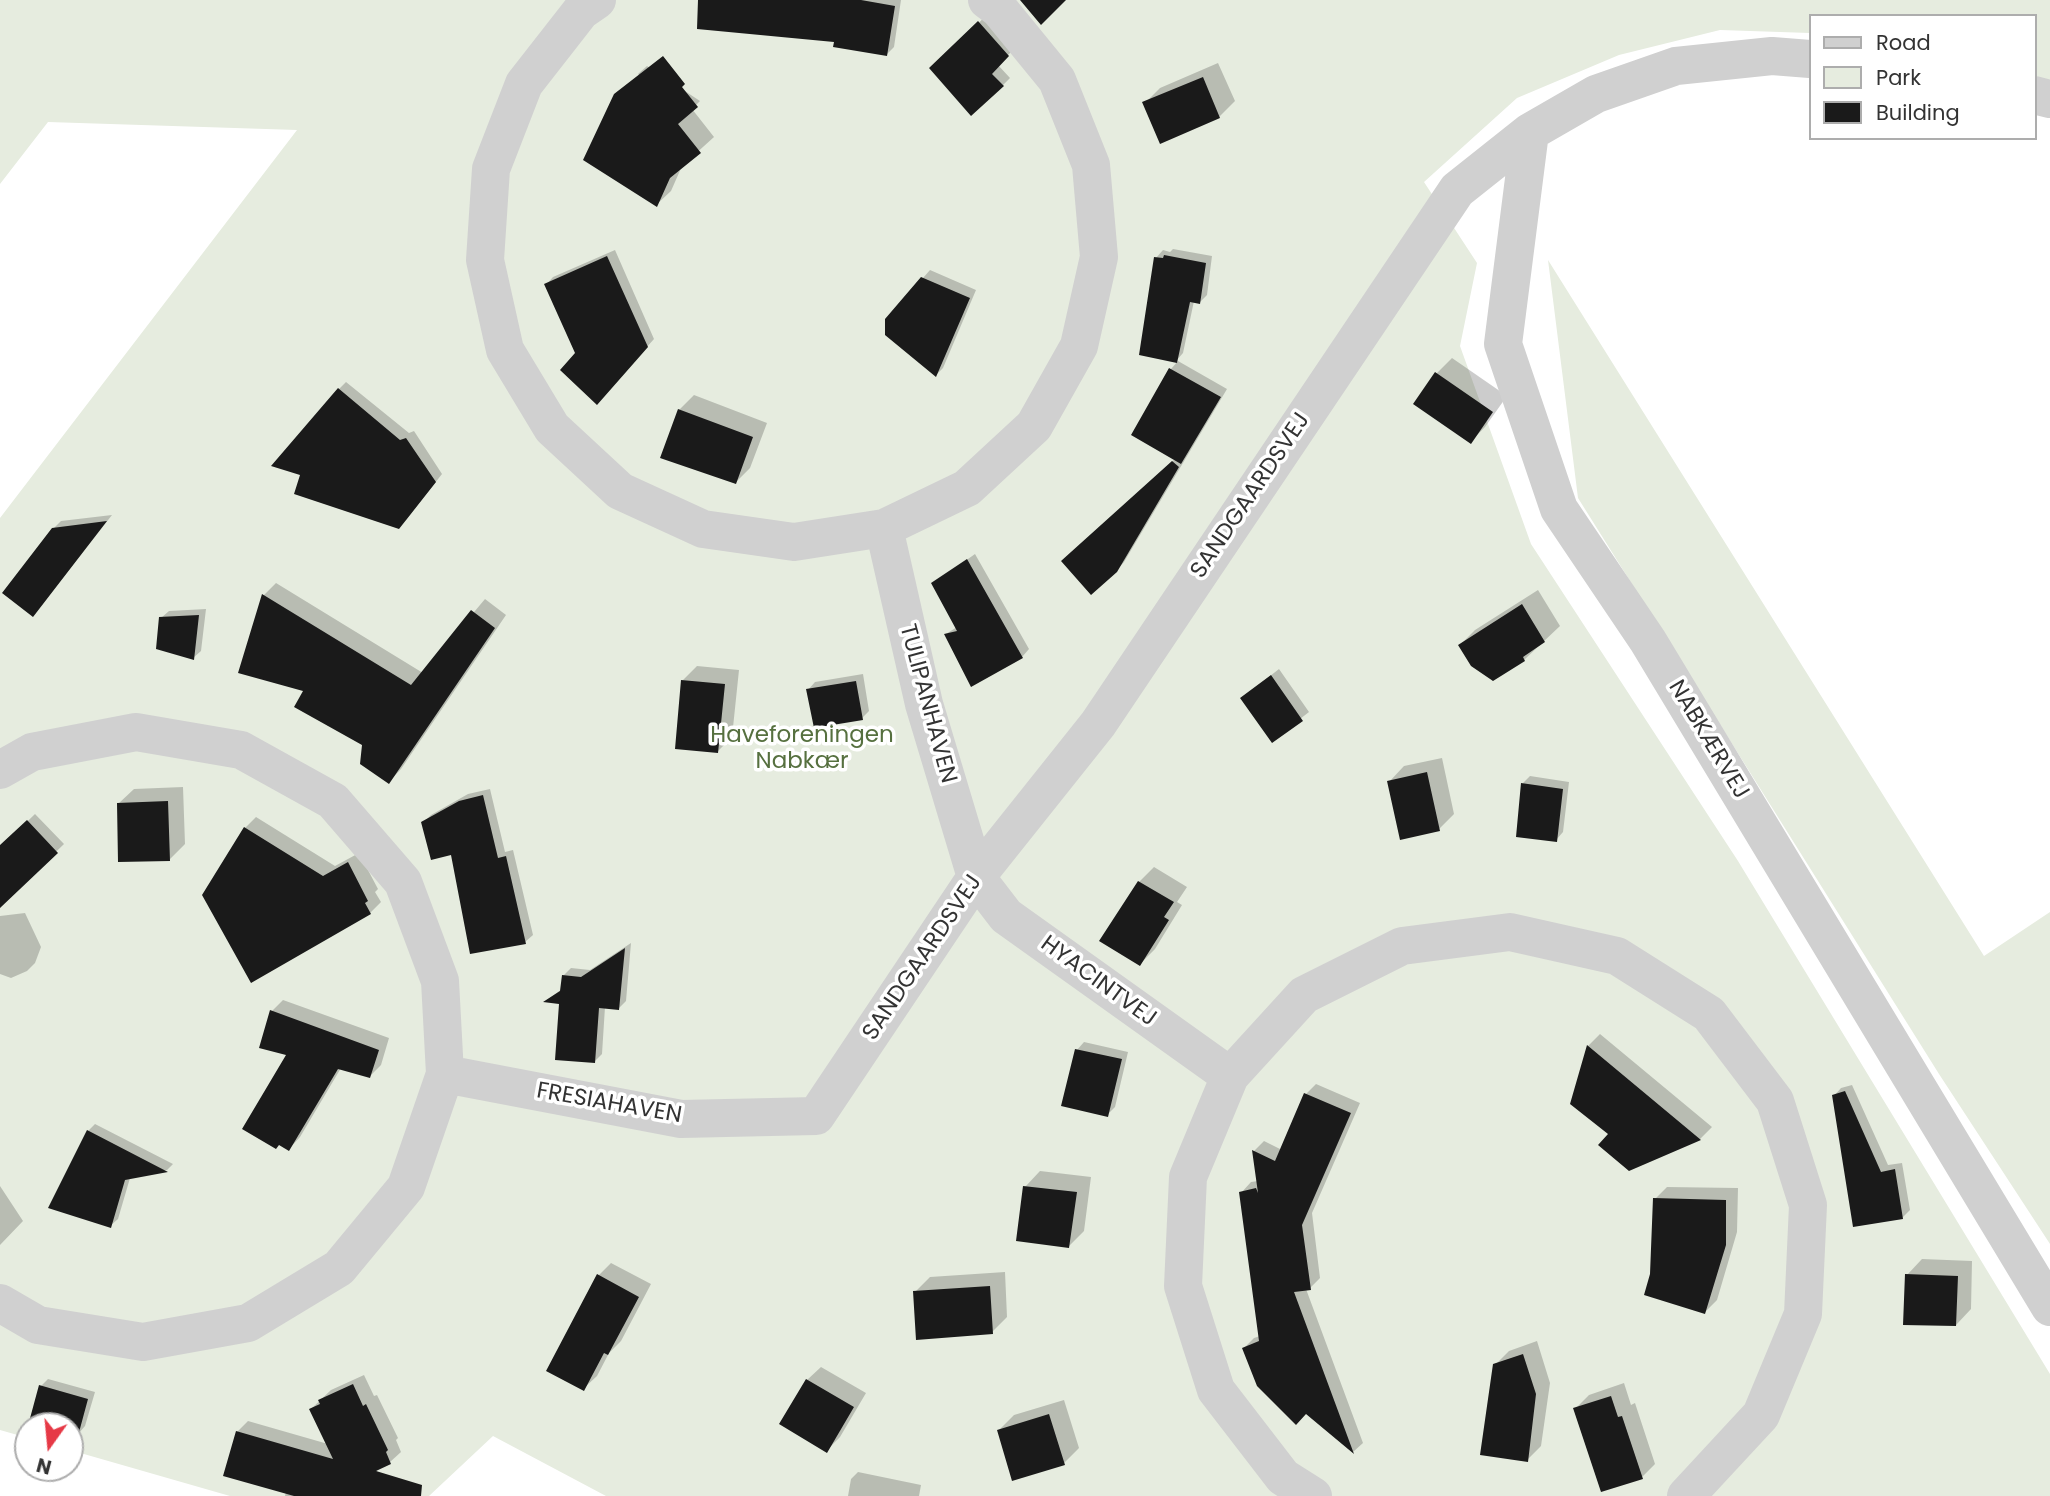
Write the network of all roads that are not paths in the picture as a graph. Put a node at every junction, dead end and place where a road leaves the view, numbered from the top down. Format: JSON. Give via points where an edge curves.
{"nodes":[{"id":1,"x":597,"y":0,"type":"edge"},
{"id":2,"x":986,"y":0,"type":"edge"},
{"id":3,"x":1808,"y":60,"type":"edge"},
{"id":4,"x":1530,"y":132,"type":"junction"},
{"id":5,"x":884,"y":528,"type":"junction"},
{"id":6,"x":0,"y":771,"type":"edge"},
{"id":7,"x":976,"y":877,"type":"junction"},
{"id":8,"x":445,"y":1074,"type":"junction"},
{"id":9,"x":1230,"y":1076,"type":"junction"},
{"id":10,"x":816,"y":1116,"type":"joint"},
{"id":11,"x":0,"y":1303,"type":"edge"},
{"id":12,"x":2050,"y":1307,"type":"edge"},
{"id":13,"x":1313,"y":1496,"type":"edge"},
{"id":14,"x":1686,"y":1496,"type":"edge"}],
"edges":[{"from":1,"to":5,"type":"street","via":[[581,11],[524,83],[491,169],[485,260],[505,350],[552,428],[620,491],[703,529],[794,542]]},
{"from":2,"to":5,"type":"street","via":[[999,9],[1057,80],[1091,165],[1099,257],[1079,346],[1034,426],[967,488]]},
{"from":3,"to":4,"type":"street","name":"SANDGAARDSVEJ","via":[[1772,56],[1675,66],[1596,94]]},
{"from":4,"to":7,"type":"street","name":"SANDGAARDSVEJ","via":[[1458,190],[1098,724]]},
{"from":4,"to":12,"type":"street","name":"NABKÆRVEJ","via":[[1503,344],[1559,509],[1648,641]]},
{"from":5,"to":7,"type":"street","name":"TULIPANHAVEN","via":[[924,704]]},
{"from":6,"to":8,"type":"street","via":[[32,752],[136,732],[241,750],[333,801],[403,881],[440,981]]},
{"from":7,"to":9,"type":"street","name":"HYACINTVEJ","via":[[1006,916]]},
{"from":7,"to":10,"type":"street","name":"SANDGAARDSVEJ"},
{"from":8,"to":10,"type":"street","name":"FRESIAHAVEN","via":[[681,1119]]},
{"from":8,"to":11,"type":"street","via":[[406,1187],[339,1268],[247,1323],[143,1342],[38,1325]]},
{"from":9,"to":13,"type":"street","via":[[1188,1177],[1183,1286],[1216,1390],[1283,1477]]},
{"from":9,"to":14,"type":"street","via":[[1304,995],[1402,946],[1510,932],[1617,956],[1709,1014],[1775,1101],[1808,1205],[1803,1314],[1761,1415]]}]}
